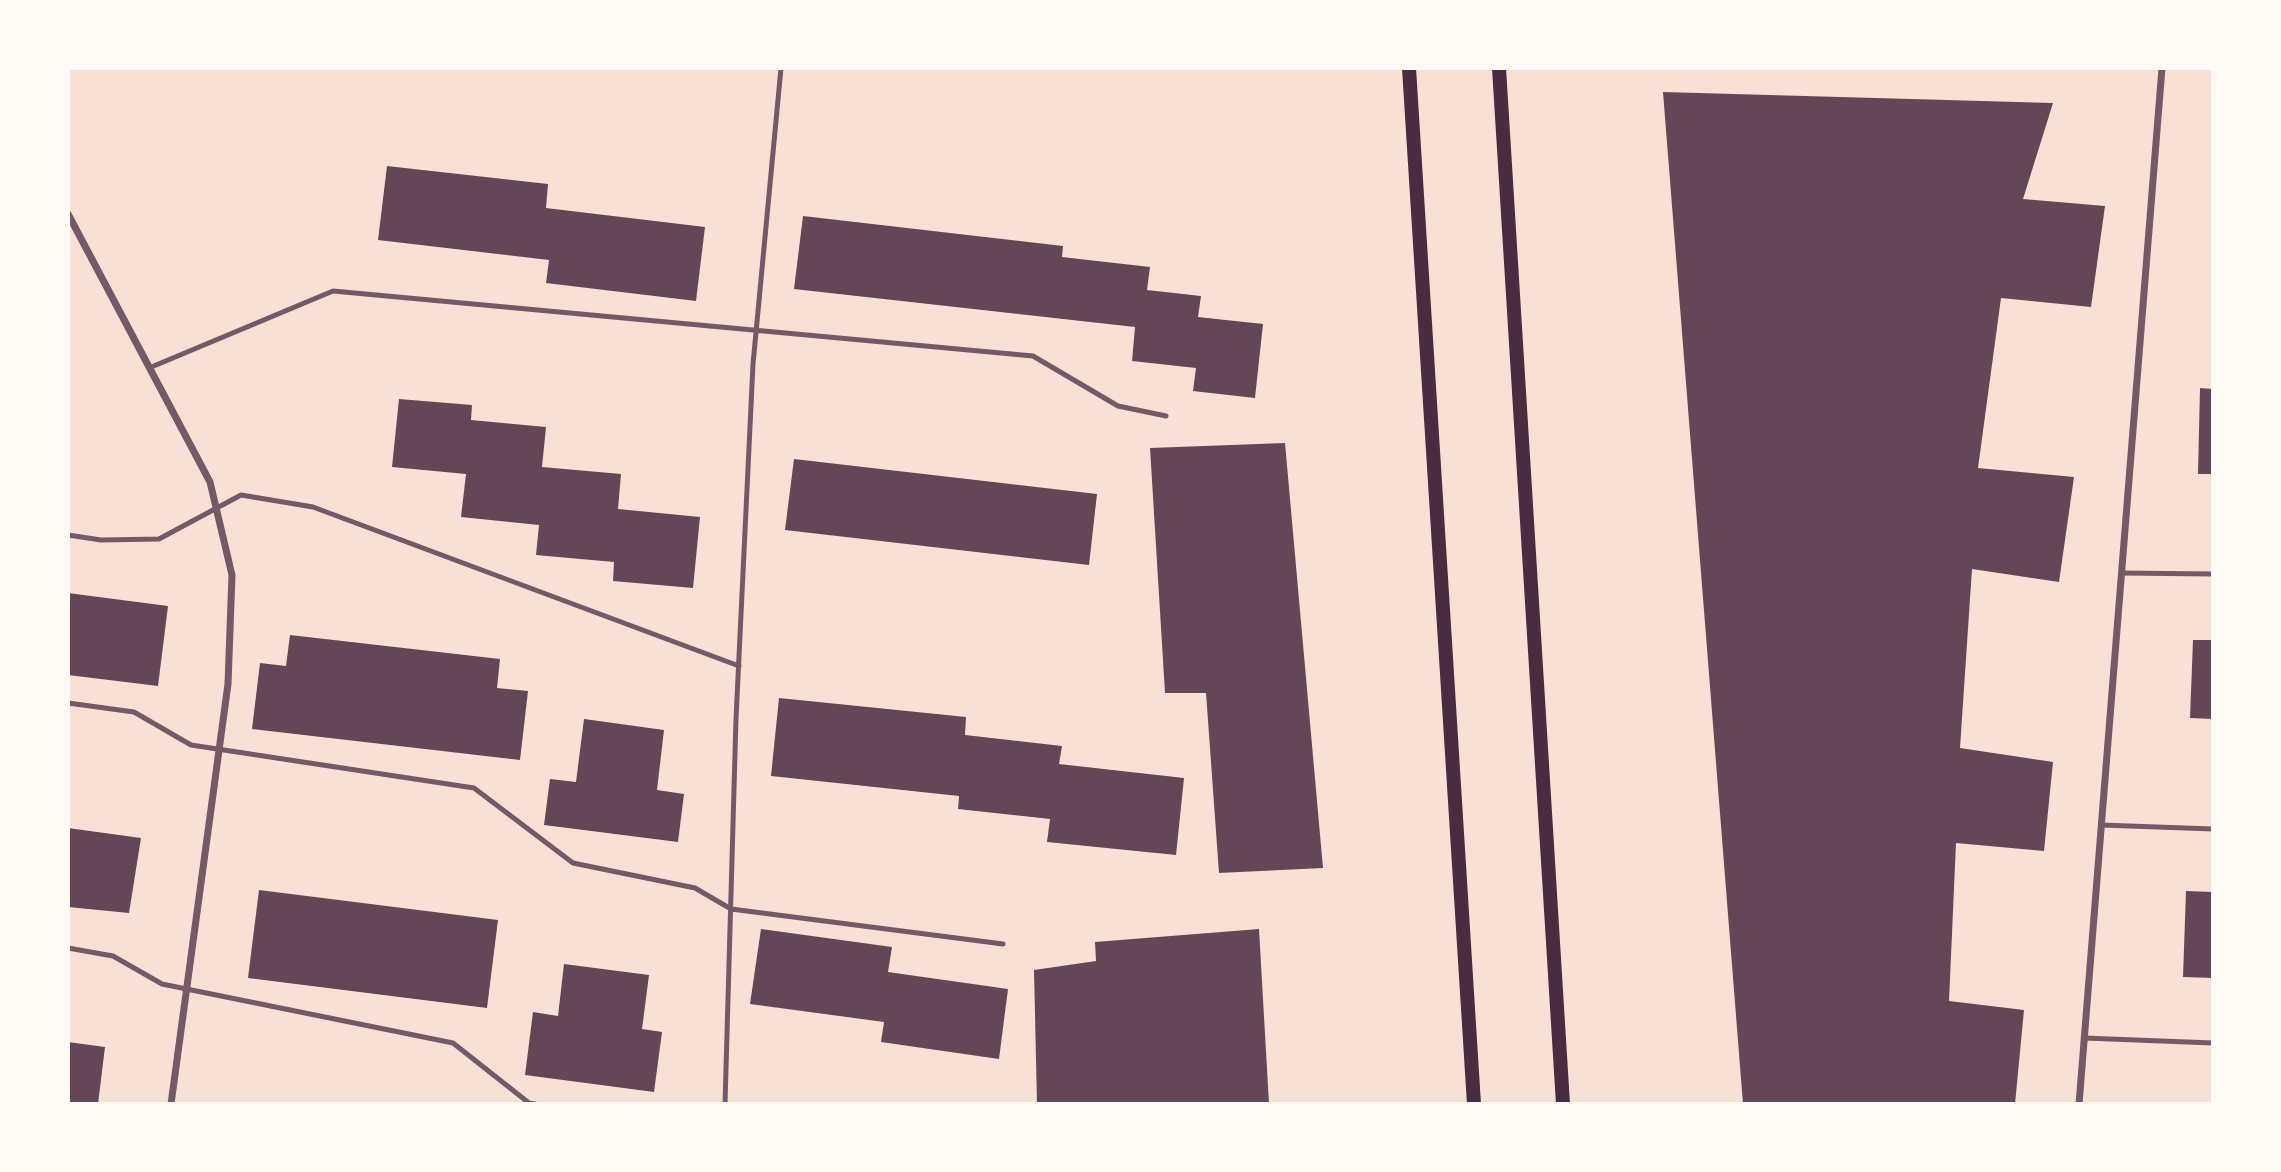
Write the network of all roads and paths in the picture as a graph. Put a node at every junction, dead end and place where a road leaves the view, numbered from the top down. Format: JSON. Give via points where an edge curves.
{"nodes":[{"id":1,"x":781,"y":68,"type":"edge"},
{"id":2,"x":1409,"y":68,"type":"edge"},
{"id":3,"x":1499,"y":68,"type":"edge"},
{"id":4,"x":2162,"y":68,"type":"edge"},
{"id":5,"x":68,"y":214,"type":"edge"},
{"id":6,"x":756,"y":330,"type":"junction"},
{"id":7,"x":149,"y":368,"type":"junction"},
{"id":8,"x":1166,"y":416,"type":"dead end"},
{"id":9,"x":216,"y":508,"type":"junction"},
{"id":10,"x":68,"y":535,"type":"edge"},
{"id":11,"x":2121,"y":573,"type":"junction"},
{"id":12,"x":2213,"y":574,"type":"edge"},
{"id":13,"x":739,"y":666,"type":"junction"},
{"id":14,"x":68,"y":703,"type":"edge"},
{"id":15,"x":220,"y":749,"type":"junction"},
{"id":16,"x":2101,"y":825,"type":"junction"},
{"id":17,"x":2213,"y":829,"type":"edge"},
{"id":18,"x":731,"y":909,"type":"junction"},
{"id":19,"x":1003,"y":944,"type":"dead end"},
{"id":20,"x":68,"y":948,"type":"edge"},
{"id":21,"x":188,"y":989,"type":"junction"},
{"id":22,"x":2084,"y":1038,"type":"junction"},
{"id":23,"x":2213,"y":1043,"type":"edge"},
{"id":24,"x":170,"y":1104,"type":"edge"},
{"id":25,"x":535,"y":1104,"type":"edge"},
{"id":26,"x":725,"y":1104,"type":"edge"},
{"id":27,"x":1474,"y":1104,"type":"edge"},
{"id":28,"x":1563,"y":1104,"type":"edge"},
{"id":29,"x":2078,"y":1104,"type":"edge"}],
"edges":[{"from":1,"to":6,"type":"lane"},
{"from":2,"to":27,"type":"main road"},
{"from":3,"to":28,"type":"main road"},
{"from":4,"to":11,"type":"street"},
{"from":5,"to":7,"type":"street"},
{"from":6,"to":7,"type":"lane","via":[[333,291]]},
{"from":6,"to":8,"type":"lane","via":[[1033,356],[1118,407]]},
{"from":6,"to":13,"type":"lane"},
{"from":7,"to":9,"type":"street","via":[[210,482]]},
{"from":9,"to":10,"type":"lane","via":[[159,539],[101,540]]},
{"from":9,"to":13,"type":"lane","via":[[241,495],[313,507]]},
{"from":9,"to":15,"type":"street","via":[[232,575],[228,684]]},
{"from":11,"to":12,"type":"lane"},
{"from":11,"to":16,"type":"street"},
{"from":13,"to":18,"type":"lane"},
{"from":14,"to":15,"type":"lane","via":[[134,712],[191,745]]},
{"from":15,"to":18,"type":"lane","via":[[474,788],[573,863],[695,888]]},
{"from":15,"to":21,"type":"street"},
{"from":16,"to":17,"type":"lane"},
{"from":16,"to":22,"type":"street"},
{"from":18,"to":19,"type":"lane"},
{"from":18,"to":26,"type":"lane"},
{"from":20,"to":21,"type":"lane","via":[[113,956],[162,984]]},
{"from":21,"to":24,"type":"street"},
{"from":21,"to":25,"type":"lane","via":[[453,1043]]},
{"from":22,"to":23,"type":"lane"},
{"from":22,"to":29,"type":"street"}]}
